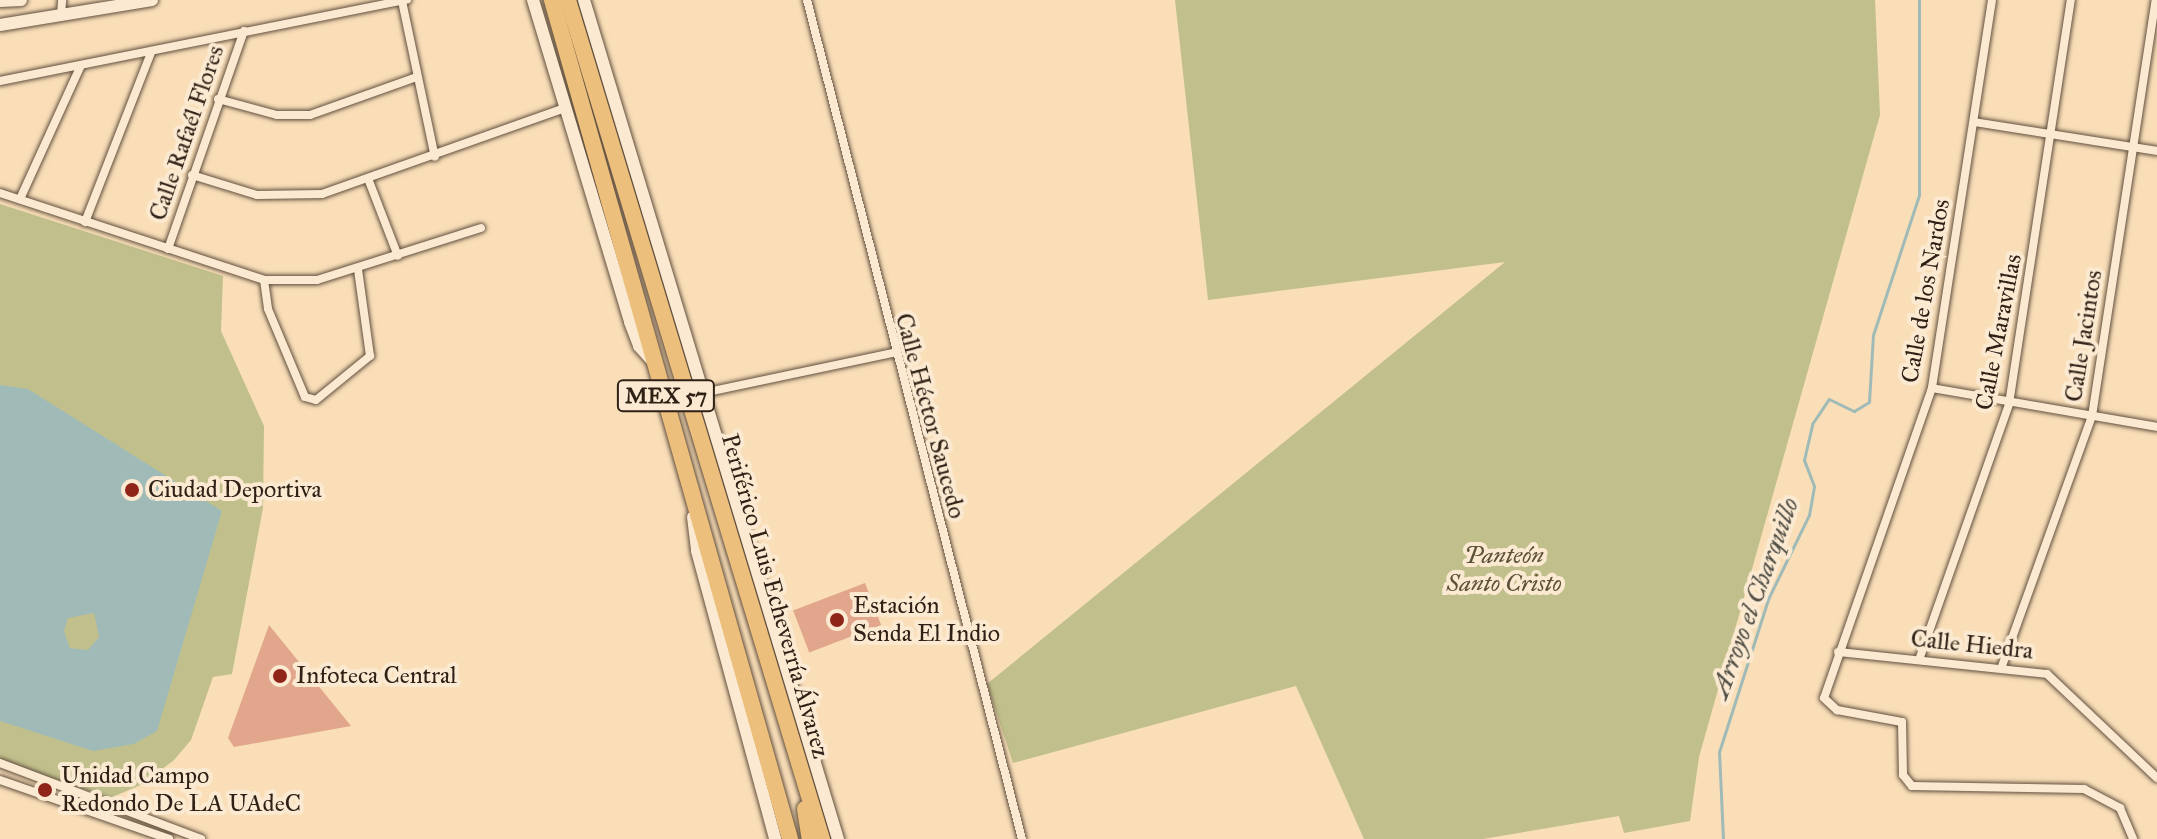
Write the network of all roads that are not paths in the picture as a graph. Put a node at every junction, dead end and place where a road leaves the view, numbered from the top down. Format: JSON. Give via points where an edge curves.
{"nodes":[{"id":1,"x":21,"y":0,"type":"edge"},
{"id":2,"x":62,"y":0,"type":"edge"},
{"id":3,"x":152,"y":0,"type":"edge"},
{"id":4,"x":404,"y":0,"type":"edge"},
{"id":5,"x":525,"y":0,"type":"edge"},
{"id":6,"x":533,"y":0,"type":"edge"},
{"id":7,"x":552,"y":0,"type":"edge"},
{"id":8,"x":568,"y":0,"type":"edge"},
{"id":9,"x":584,"y":0,"type":"edge"},
{"id":10,"x":807,"y":0,"type":"edge"},
{"id":11,"x":1992,"y":0,"type":"edge"},
{"id":12,"x":2071,"y":0,"type":"edge"},
{"id":13,"x":2156,"y":0,"type":"edge"},
{"id":14,"x":0,"y":1,"type":"edge"},
{"id":15,"x":61,"y":17,"type":"junction"},
{"id":16,"x":537,"y":19,"type":"junction"},
{"id":17,"x":0,"y":25,"type":"edge"},
{"id":18,"x":244,"y":31,"type":"junction"},
{"id":19,"x":151,"y":53,"type":"junction"},
{"id":20,"x":81,"y":65,"type":"junction"},
{"id":21,"x":417,"y":77,"type":"junction"},
{"id":22,"x":0,"y":81,"type":"edge"},
{"id":23,"x":218,"y":99,"type":"junction"},
{"id":24,"x":562,"y":109,"type":"junction"},
{"id":25,"x":1974,"y":122,"type":"junction"},
{"id":26,"x":2052,"y":134,"type":"junction"},
{"id":27,"x":2134,"y":148,"type":"junction"},
{"id":28,"x":2157,"y":151,"type":"edge"},
{"id":29,"x":435,"y":157,"type":"junction"},
{"id":30,"x":192,"y":175,"type":"junction"},
{"id":31,"x":369,"y":181,"type":"junction"},
{"id":32,"x":0,"y":193,"type":"edge"},
{"id":33,"x":20,"y":199,"type":"junction"},
{"id":34,"x":85,"y":222,"type":"junction"},
{"id":35,"x":481,"y":228,"type":"dead end"},
{"id":36,"x":168,"y":249,"type":"junction"},
{"id":37,"x":398,"y":256,"type":"junction"},
{"id":38,"x":358,"y":270,"type":"junction"},
{"id":39,"x":264,"y":280,"type":"junction"},
{"id":40,"x":893,"y":353,"type":"junction"},
{"id":41,"x":656,"y":365,"type":"junction"},
{"id":42,"x":1932,"y":388,"type":"junction"},
{"id":43,"x":696,"y":394,"type":"junction"},
{"id":44,"x":2009,"y":404,"type":"junction"},
{"id":45,"x":2092,"y":416,"type":"junction"},
{"id":46,"x":2157,"y":427,"type":"edge"},
{"id":47,"x":689,"y":470,"type":"junction"},
{"id":48,"x":1838,"y":652,"type":"junction"},
{"id":49,"x":1919,"y":660,"type":"junction"},
{"id":50,"x":2002,"y":666,"type":"junction"},
{"id":51,"x":0,"y":763,"type":"edge"},
{"id":52,"x":2157,"y":778,"type":"edge"},
{"id":53,"x":0,"y":780,"type":"edge"},
{"id":54,"x":804,"y":783,"type":"junction"},
{"id":55,"x":201,"y":837,"type":"edge"},
{"id":56,"x":169,"y":839,"type":"edge"},
{"id":57,"x":775,"y":839,"type":"edge"},
{"id":58,"x":790,"y":839,"type":"edge"},
{"id":59,"x":810,"y":839,"type":"edge"},
{"id":60,"x":822,"y":839,"type":"edge"},
{"id":61,"x":838,"y":839,"type":"edge"},
{"id":62,"x":1022,"y":839,"type":"edge"},
{"id":63,"x":2133,"y":839,"type":"edge"}],
"edges":[{"from":1,"to":14,"type":"street"},
{"from":2,"to":15,"type":"street"},
{"from":3,"to":15,"type":"street"},
{"from":4,"to":18,"type":"street"},
{"from":4,"to":21,"type":"street"},
{"from":5,"to":16,"type":"street"},
{"from":6,"to":16,"type":"street"},
{"from":7,"to":41,"type":"highway","name":"Periférico Luis Echeverría Álvarez","number":"MEX 57"},
{"from":8,"to":43,"type":"highway","name":"Periférico Luis Echeverría Álvarez","number":"MEX 57"},
{"from":9,"to":43,"type":"street"},
{"from":10,"to":40,"type":"street","name":"Calle Héctor Saucedo"},
{"from":11,"to":25,"type":"street","name":"Calle de los Nardos"},
{"from":12,"to":26,"type":"street","name":"Calle Maravillas"},
{"from":13,"to":27,"type":"street","name":"Calle Jacintos"},
{"from":15,"to":17,"type":"street"},
{"from":16,"to":24,"type":"street"},
{"from":18,"to":19,"type":"street"},
{"from":18,"to":23,"type":"street","name":"Calle Rafaél Flores"},
{"from":19,"to":20,"type":"street"},
{"from":19,"to":34,"type":"street"},
{"from":20,"to":22,"type":"street"},
{"from":20,"to":33,"type":"street"},
{"from":21,"to":23,"type":"street","via":[[310,115],[277,115]]},
{"from":21,"to":29,"type":"street"},
{"from":23,"to":30,"type":"street","name":"Calle Rafaél Flores"},
{"from":24,"to":29,"type":"street"},
{"from":24,"to":41,"type":"street","via":[[639,346]]},
{"from":25,"to":26,"type":"street"},
{"from":25,"to":42,"type":"street","name":"Calle de los Nardos"},
{"from":26,"to":27,"type":"street"},
{"from":26,"to":44,"type":"street","name":"Calle Maravillas"},
{"from":27,"to":28,"type":"street"},
{"from":27,"to":45,"type":"street","name":"Calle Jacintos"},
{"from":29,"to":31,"type":"street"},
{"from":30,"to":31,"type":"street","via":[[279,197]]},
{"from":30,"to":36,"type":"street","name":"Calle Rafaél Flores"},
{"from":31,"to":37,"type":"street"},
{"from":32,"to":33,"type":"street"},
{"from":33,"to":34,"type":"street"},
{"from":34,"to":36,"type":"street"},
{"from":35,"to":37,"type":"street"},
{"from":36,"to":39,"type":"street"},
{"from":37,"to":38,"type":"street"},
{"from":38,"to":39,"type":"street","via":[[304,281]]},
{"from":38,"to":39,"type":"street","via":[[370,356],[316,400],[305,397],[299,384],[268,309]]},
{"from":40,"to":43,"type":"street"},
{"from":40,"to":62,"type":"street","name":"Calle Héctor Saucedo"},
{"from":41,"to":47,"type":"highway","name":"Periférico Luis Echeverría Álvarez","number":"MEX 57"},
{"from":42,"to":44,"type":"street"},
{"from":42,"to":48,"type":"street","name":"Calle de los Nardos"},
{"from":43,"to":54,"type":"highway","name":"Periférico Luis Echeverría Álvarez","number":"MEX 57"},
{"from":43,"to":61,"type":"street"},
{"from":44,"to":45,"type":"street"},
{"from":44,"to":49,"type":"street","name":"Calle Maravillas"},
{"from":45,"to":46,"type":"street"},
{"from":45,"to":50,"type":"street","name":"Calle Jacintos"},
{"from":47,"to":57,"type":"street","via":[[697,551]]},
{"from":47,"to":58,"type":"highway","name":"Periférico Luis Echeverría Álvarez","number":"MEX 57"},
{"from":48,"to":49,"type":"street","name":"Calle Hiedra"},
{"from":48,"to":63,"type":"street","name":"Calle de los Nardos","via":[[1824,692],[1826,704],[1902,722],[1903,775],[1912,786],[2077,787],[2120,808]]},
{"from":49,"to":50,"type":"street","name":"Calle Hiedra"},
{"from":50,"to":52,"type":"street","name":"Calle Hiedra","via":[[2055,678]]},
{"from":51,"to":55,"type":"street"},
{"from":53,"to":56,"type":"street"},
{"from":54,"to":59,"type":"highway"},
{"from":54,"to":60,"type":"highway","name":"Periférico Luis Echeverría Álvarez","number":"MEX 57"}]}
